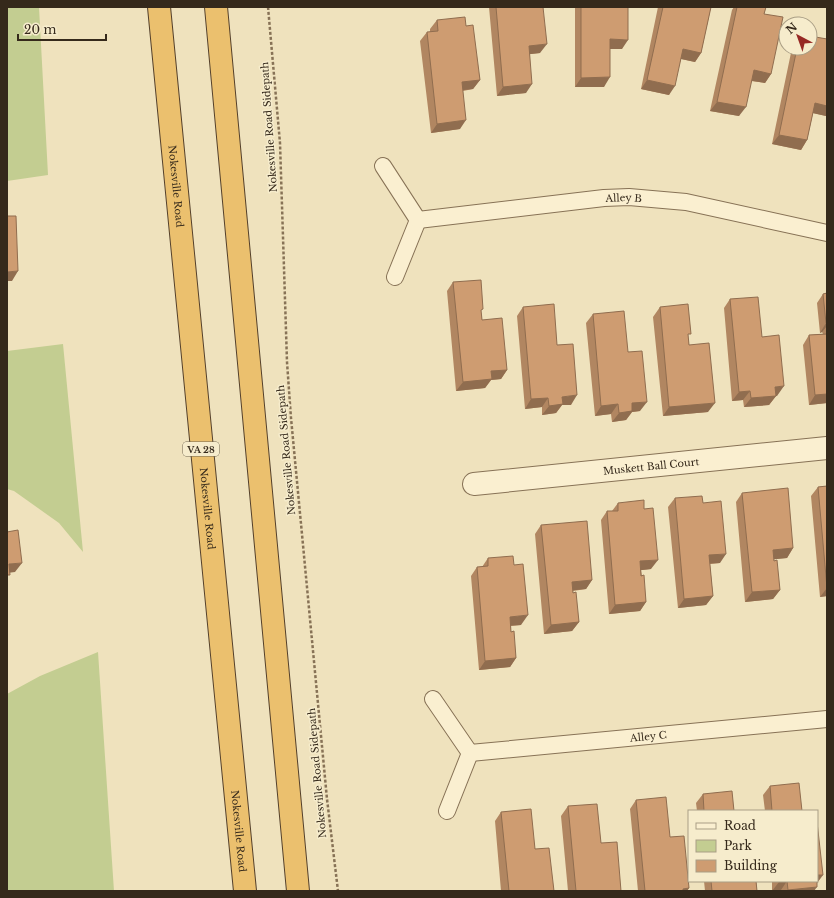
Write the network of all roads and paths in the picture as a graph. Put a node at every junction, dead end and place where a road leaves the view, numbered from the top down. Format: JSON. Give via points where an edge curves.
{"nodes":[{"id":1,"x":159,"y":7,"type":"edge"},
{"id":2,"x":216,"y":7,"type":"edge"},
{"id":3,"x":268,"y":7,"type":"edge"},
{"id":4,"x":383,"y":166,"type":"dead end"},
{"id":5,"x":418,"y":220,"type":"junction"},
{"id":6,"x":827,"y":233,"type":"edge"},
{"id":7,"x":396,"y":277,"type":"dead end"},
{"id":8,"x":827,"y":448,"type":"edge"},
{"id":9,"x":474,"y":484,"type":"dead end"},
{"id":10,"x":432,"y":699,"type":"dead end"},
{"id":11,"x":827,"y":719,"type":"edge"},
{"id":12,"x":470,"y":753,"type":"junction"},
{"id":13,"x":447,"y":810,"type":"dead end"},
{"id":14,"x":245,"y":891,"type":"edge"},
{"id":15,"x":298,"y":891,"type":"edge"},
{"id":16,"x":338,"y":891,"type":"edge"}],
"edges":[{"from":1,"to":14,"type":"highway","name":"Nokesville Road","number":"VA 28"},
{"from":2,"to":15,"type":"highway"},
{"from":3,"to":16,"type":"path","name":"Nokesville Road Sidepath","via":[[280,143],[291,418]]},
{"from":4,"to":5,"type":"lane"},
{"from":5,"to":6,"type":"lane","name":"Alley B","via":[[629,197],[686,202]]},
{"from":5,"to":7,"type":"lane"},
{"from":8,"to":9,"type":"street","name":"Muskett Ball Court"},
{"from":10,"to":12,"type":"lane"},
{"from":11,"to":12,"type":"lane","name":"Alley C"},
{"from":12,"to":13,"type":"lane"}]}
